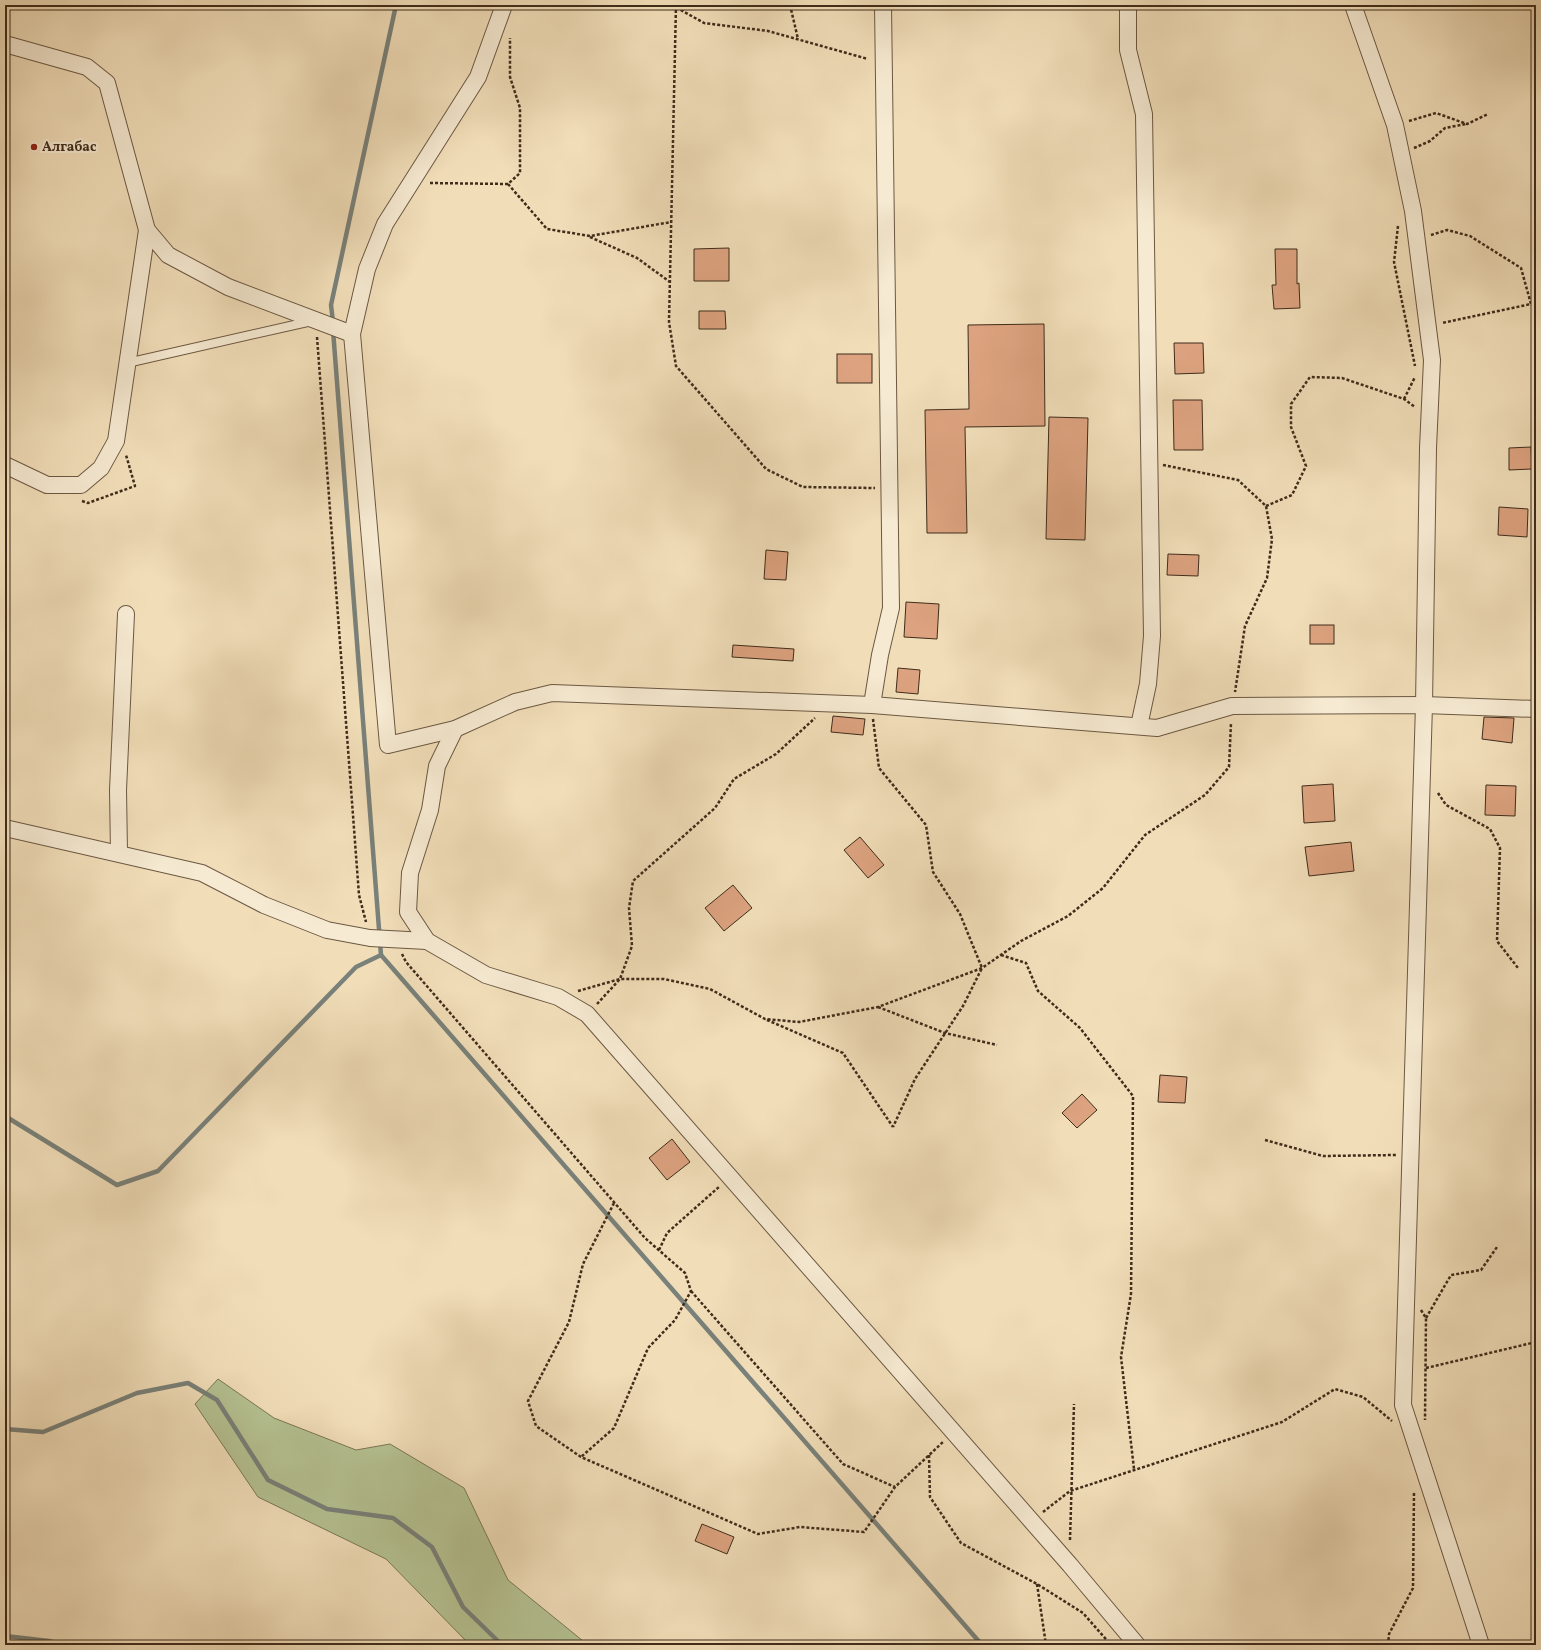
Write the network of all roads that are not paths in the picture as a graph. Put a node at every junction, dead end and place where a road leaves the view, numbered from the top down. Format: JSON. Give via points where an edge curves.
{"nodes":[{"id":1,"x":504,"y":5,"type":"edge"},
{"id":2,"x":883,"y":5,"type":"edge"},
{"id":3,"x":1128,"y":5,"type":"edge"},
{"id":4,"x":1353,"y":5,"type":"edge"},
{"id":5,"x":5,"y":44,"type":"edge"},
{"id":6,"x":147,"y":230,"type":"junction"},
{"id":7,"x":316,"y":320,"type":"junction"},
{"id":8,"x":352,"y":334,"type":"junction"},
{"id":9,"x":127,"y":363,"type":"junction"},
{"id":10,"x":5,"y":465,"type":"edge"},
{"id":11,"x":126,"y":614,"type":"dead end"},
{"id":12,"x":872,"y":705,"type":"junction"},
{"id":13,"x":1424,"y":705,"type":"junction"},
{"id":14,"x":1536,"y":710,"type":"edge"},
{"id":15,"x":1139,"y":726,"type":"junction"},
{"id":16,"x":455,"y":730,"type":"junction"},
{"id":17,"x":5,"y":828,"type":"edge"},
{"id":18,"x":119,"y":853,"type":"junction"},
{"id":19,"x":427,"y":941,"type":"junction"},
{"id":20,"x":1137,"y":1645,"type":"edge"},
{"id":21,"x":1481,"y":1645,"type":"edge"}],
"edges":[{"from":1,"to":8,"type":"street","via":[[478,77],[385,224],[367,269]]},
{"from":2,"to":12,"type":"street","via":[[891,608]]},
{"from":3,"to":15,"type":"street","via":[[1128,50],[1144,114],[1152,636],[1148,684]]},
{"from":4,"to":13,"type":"street","via":[[1395,125],[1416,239],[1432,360]]},
{"from":5,"to":6,"type":"street","via":[[87,66],[107,83]]},
{"from":6,"to":7,"type":"street","via":[[168,255],[228,287]]},
{"from":6,"to":9,"type":"street"},
{"from":7,"to":8,"type":"street"},
{"from":7,"to":9,"type":"lane"},
{"from":8,"to":16,"type":"street","via":[[388,745]]},
{"from":9,"to":10,"type":"street","via":[[116,441],[101,468],[86,481],[81,485],[47,485]]},
{"from":11,"to":18,"type":"street","via":[[118,790]]},
{"from":12,"to":15,"type":"street"},
{"from":12,"to":16,"type":"street","via":[[552,693],[515,702]]},
{"from":13,"to":14,"type":"street"},
{"from":13,"to":15,"type":"street","via":[[1232,706],[1156,728]]},
{"from":13,"to":21,"type":"street","via":[[1403,1405]]},
{"from":16,"to":19,"type":"street","via":[[437,766],[430,810],[410,873],[408,912]]},
{"from":17,"to":18,"type":"street"},
{"from":18,"to":19,"type":"street","via":[[202,872],[264,905],[327,930],[370,938]]},
{"from":19,"to":20,"type":"street","via":[[486,975],[558,997],[587,1014],[1032,1521]]}]}
